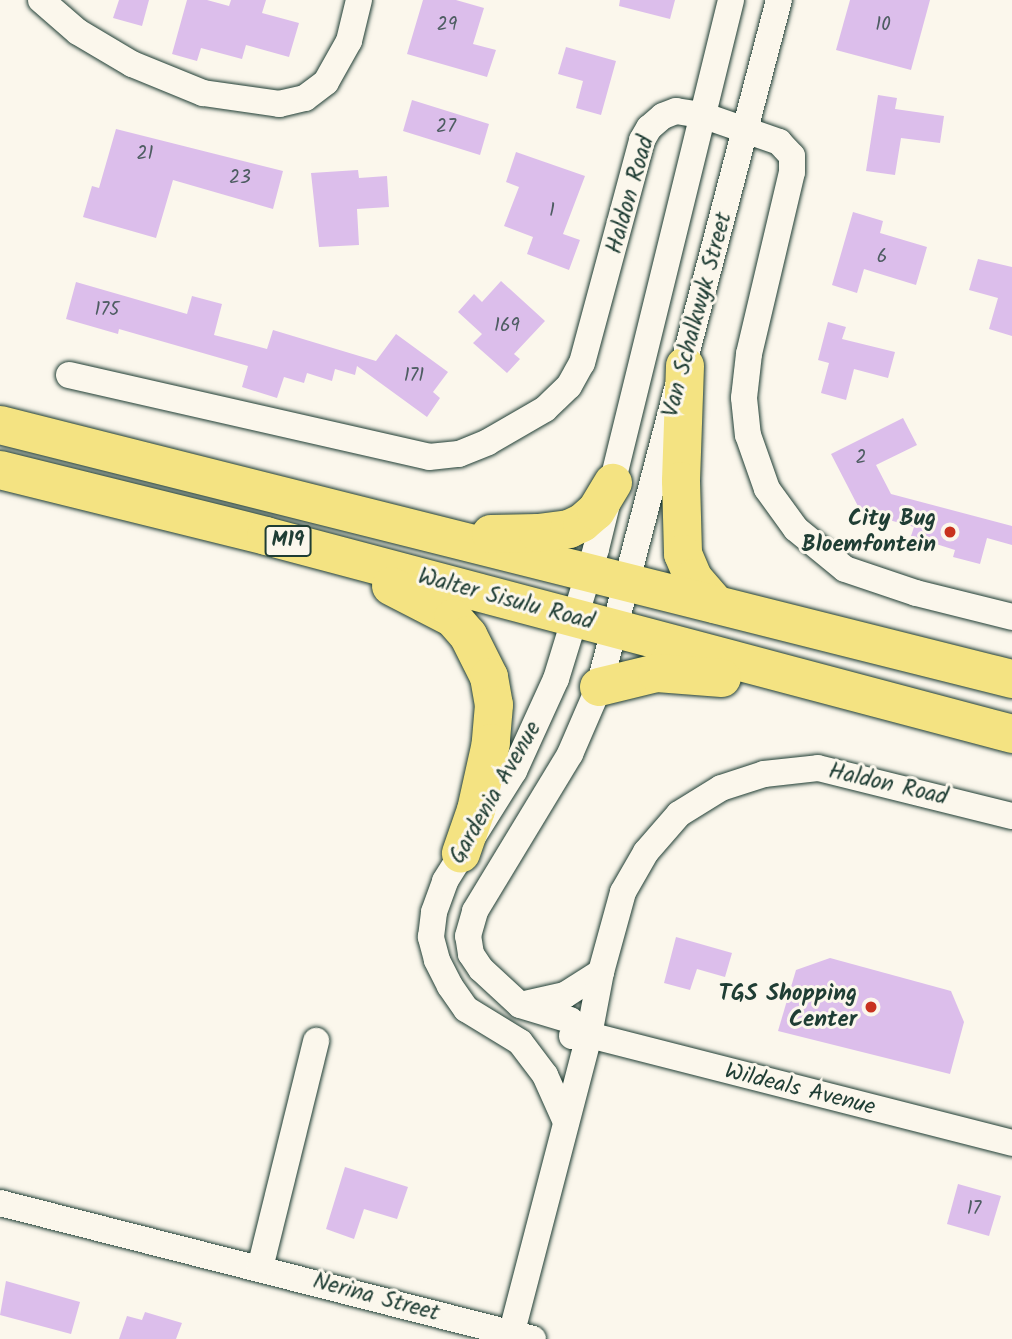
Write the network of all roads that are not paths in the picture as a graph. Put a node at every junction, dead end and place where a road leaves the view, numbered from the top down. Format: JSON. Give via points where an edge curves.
{"nodes":[{"id":1,"x":41,"y":0,"type":"edge"},
{"id":2,"x":359,"y":0,"type":"edge"},
{"id":3,"x":731,"y":0,"type":"edge"},
{"id":4,"x":779,"y":0,"type":"edge"},
{"id":5,"x":702,"y":115,"type":"junction"},
{"id":6,"x":747,"y":130,"type":"junction"},
{"id":7,"x":685,"y":366,"type":"junction"},
{"id":8,"x":69,"y":375,"type":"dead end"},
{"id":9,"x":0,"y":425,"type":"edge"},
{"id":10,"x":0,"y":470,"type":"edge"},
{"id":11,"x":612,"y":483,"type":"junction"},
{"id":12,"x":385,"y":522,"type":"junction"},
{"id":13,"x":266,"y":536,"type":"junction"},
{"id":14,"x":590,"y":571,"type":"junction"},
{"id":15,"x":628,"y":582,"type":"junction"},
{"id":16,"x":716,"y":604,"type":"junction"},
{"id":17,"x":1012,"y":617,"type":"edge"},
{"id":18,"x":575,"y":620,"type":"junction"},
{"id":19,"x":615,"y":630,"type":"junction"},
{"id":20,"x":1012,"y":679,"type":"edge"},
{"id":21,"x":599,"y":687,"type":"junction"},
{"id":22,"x":997,"y":730,"type":"edge"},
{"id":23,"x":1012,"y":816,"type":"edge"},
{"id":24,"x":461,"y":853,"type":"junction"},
{"id":25,"x":601,"y":972,"type":"junction"},
{"id":26,"x":520,"y":1005,"type":"junction"},
{"id":27,"x":466,"y":1009,"type":"junction"},
{"id":28,"x":589,"y":1035,"type":"junction"},
{"id":29,"x":316,"y":1041,"type":"dead end"},
{"id":30,"x":566,"y":1122,"type":"junction"},
{"id":31,"x":1012,"y":1143,"type":"edge"},
{"id":32,"x":0,"y":1203,"type":"edge"},
{"id":33,"x":260,"y":1268,"type":"junction"},
{"id":34,"x":518,"y":1337,"type":"edge"}],
"edges":[{"from":1,"to":2,"type":"street","via":[[78,32],[132,64],[204,93],[279,104],[305,98],[326,82],[349,41]]},
{"from":3,"to":5,"type":"street","name":"Van Schalkwyk Street"},
{"from":4,"to":6,"type":"street","name":"Van Schalkwyk Street"},
{"from":5,"to":6,"type":"street","name":"Haldon Road"},
{"from":5,"to":8,"type":"street","name":"Haldon Road","via":[[676,111],[663,116],[642,140],[592,333],[569,386],[517,428],[479,446],[459,454],[407,454]]},
{"from":5,"to":11,"type":"street","name":"Van Schalkwyk Street"},
{"from":6,"to":7,"type":"street","name":"Van Schalkwyk Street"},
{"from":6,"to":17,"type":"street","name":"Haldon Road","via":[[779,142],[792,156],[749,354],[744,398],[748,435],[767,489],[796,529],[845,569]]},
{"from":7,"to":15,"type":"street","name":"Van Schalkwyk Street"},
{"from":7,"to":16,"type":"highway","via":[[683,554],[693,578]]},
{"from":9,"to":12,"type":"highway","name":"Walter Sisulu Road","number":"M19"},
{"from":10,"to":13,"type":"highway","name":"Walter Sisulu Road","number":"M19"},
{"from":11,"to":12,"type":"highway","via":[[591,517],[569,529],[493,534]]},
{"from":11,"to":14,"type":"street","name":"Van Schalkwyk Street"},
{"from":12,"to":14,"type":"highway","name":"Walter Sisulu Road","number":"M19"},
{"from":13,"to":18,"type":"highway","name":"Walter Sisulu Road","number":"M19"},
{"from":13,"to":24,"type":"highway","via":[[398,589],[453,618],[468,635],[489,677],[494,705],[491,743]]},
{"from":14,"to":15,"type":"highway","name":"Walter Sisulu Road","number":"M19"},
{"from":14,"to":18,"type":"street","name":"Gardenia Avenue"},
{"from":15,"to":16,"type":"highway","name":"Walter Sisulu Road","number":"M19"},
{"from":15,"to":19,"type":"street","name":"Van Schalkwyk Street"},
{"from":16,"to":20,"type":"highway","name":"Walter Sisulu Road","number":"M19"},
{"from":18,"to":19,"type":"highway","name":"Walter Sisulu Road","number":"M19"},
{"from":18,"to":24,"type":"street","name":"Gardenia Avenue","via":[[537,726],[508,782]]},
{"from":19,"to":21,"type":"street","name":"Gardenia Avenue"},
{"from":19,"to":22,"type":"highway","name":"Walter Sisulu Road","number":"M19"},
{"from":21,"to":22,"type":"highway","via":[[648,674],[698,674]]},
{"from":21,"to":26,"type":"street","name":"Gardenia Avenue","via":[[564,765],[475,911],[468,936],[471,954],[481,969]]},
{"from":23,"to":25,"type":"street","name":"Haldon Road","via":[[818,768],[764,774],[721,788],[679,814],[646,852],[623,892]]},
{"from":24,"to":27,"type":"street","name":"Gardenia Avenue","via":[[444,881],[431,937],[437,960]]},
{"from":25,"to":26,"type":"street","via":[[565,995]]},
{"from":25,"to":28,"type":"street","name":"Haldon Road"},
{"from":26,"to":28,"type":"street","name":"Gardenia Avenue","via":[[570,1020]]},
{"from":27,"to":28,"type":"street","via":[[567,1036]]},
{"from":27,"to":30,"type":"street","name":"Gardenia Avenue","via":[[520,1042],[545,1075]]},
{"from":28,"to":30,"type":"street"},
{"from":28,"to":31,"type":"street","name":"Wildeals Avenue"},
{"from":29,"to":33,"type":"street"},
{"from":30,"to":34,"type":"street"},
{"from":32,"to":33,"type":"street","name":"Nerina Street"},
{"from":33,"to":34,"type":"street","name":"Nerina Street"}]}
